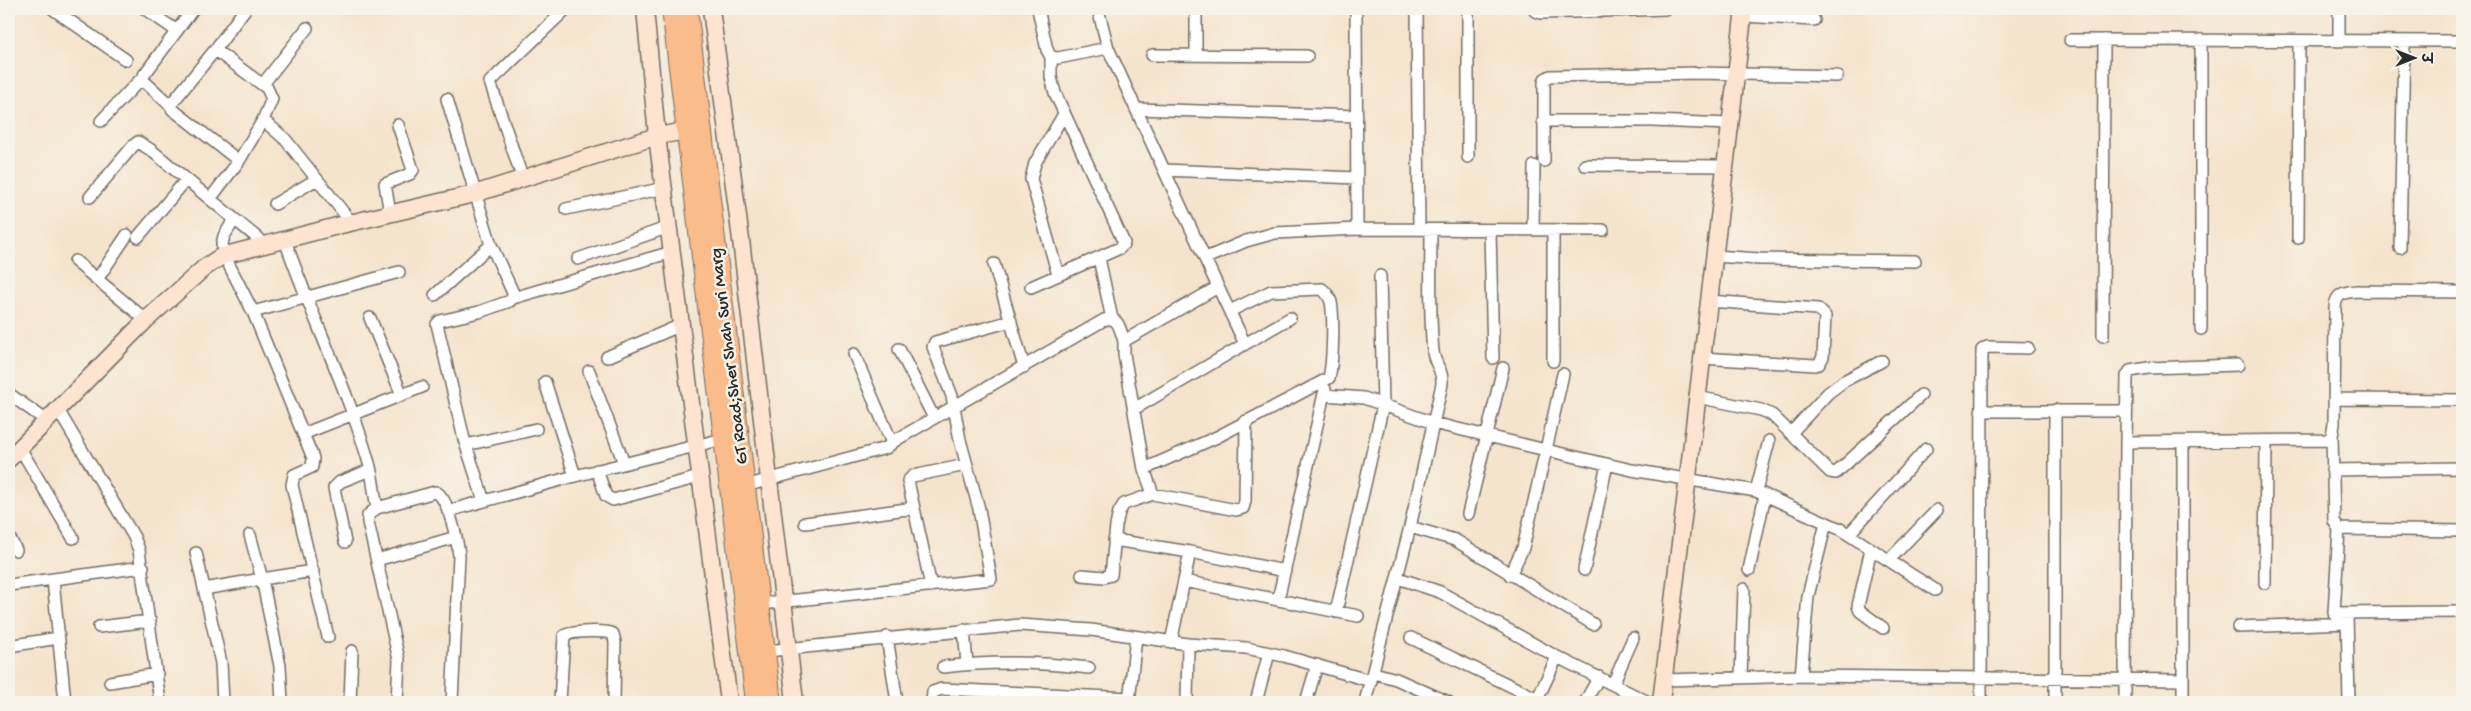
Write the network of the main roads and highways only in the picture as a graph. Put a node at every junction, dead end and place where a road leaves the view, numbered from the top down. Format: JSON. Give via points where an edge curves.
{"nodes":[{"id":1,"x":671,"y":9,"type":"edge"},
{"id":2,"x":688,"y":9,"type":"edge"},
{"id":3,"x":695,"y":129,"type":"junction"},
{"id":4,"x":755,"y":702,"type":"edge"},
{"id":5,"x":772,"y":702,"type":"edge"}],
"edges":[{"from":1,"to":3,"type":"main road","name":"GT Road;Sher Shah Suri Marg"},
{"from":2,"to":3,"type":"main road","name":"GT Road;Sher Shah Suri Marg"},
{"from":3,"to":4,"type":"main road","name":"GT Road;Sher Shah Suri Marg","via":[[723,439]]},
{"from":3,"to":5,"type":"main road","name":"GT Road;Sher Shah Suri Marg"}]}
